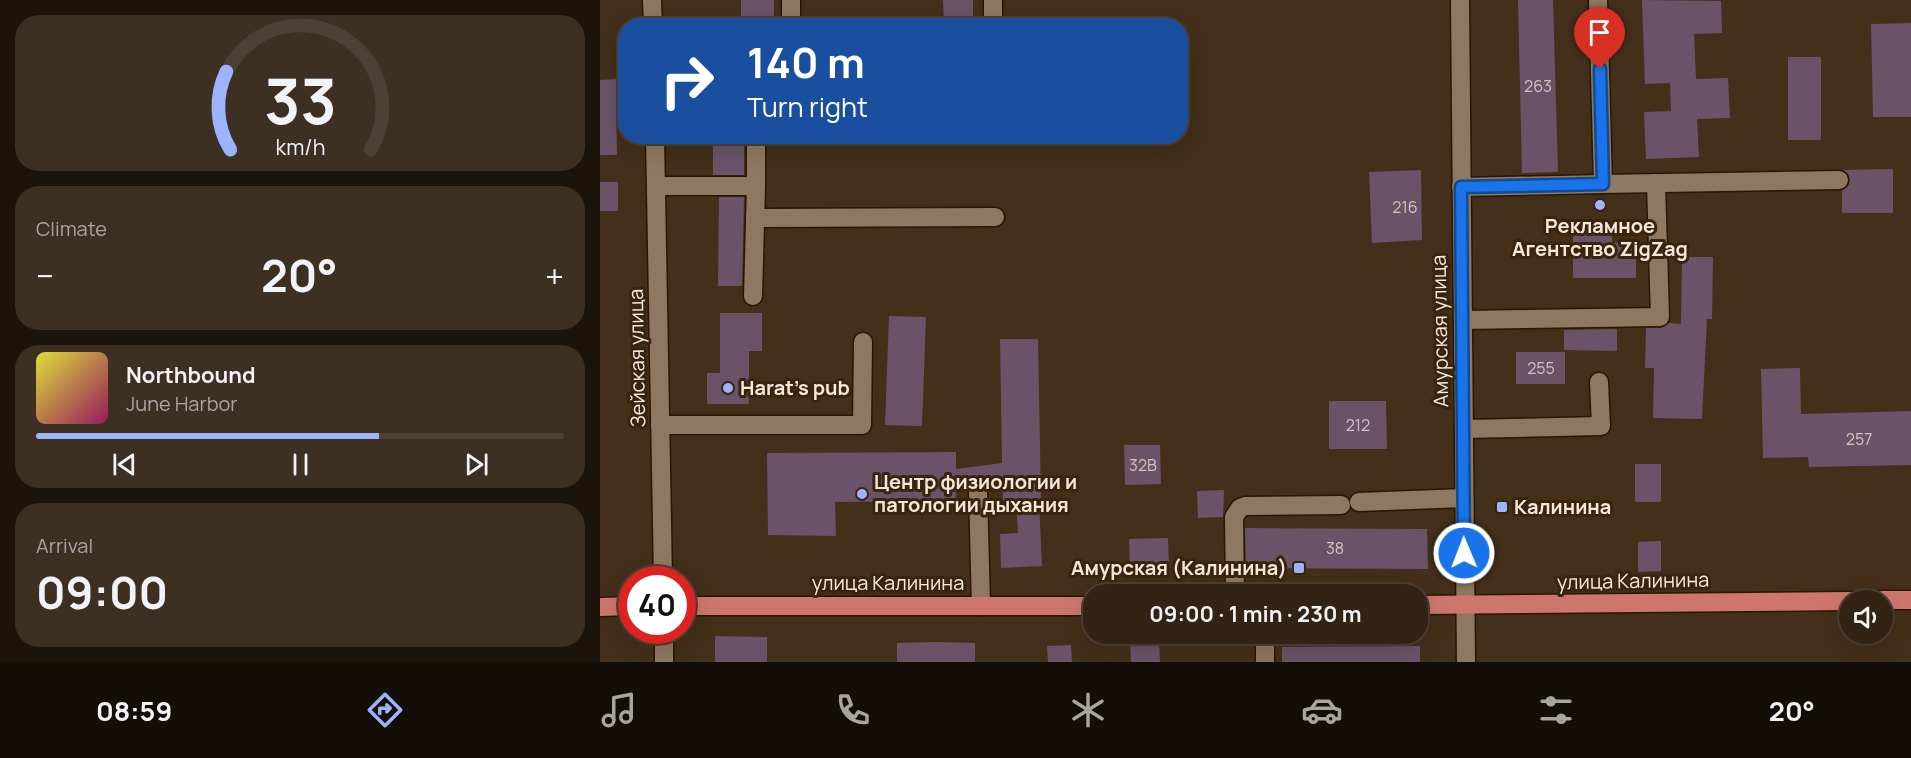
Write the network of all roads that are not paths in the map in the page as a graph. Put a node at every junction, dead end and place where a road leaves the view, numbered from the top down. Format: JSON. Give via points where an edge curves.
{"nodes":[{"id":1,"x":652,"y":0,"type":"edge"},
{"id":2,"x":791,"y":0,"type":"edge"},
{"id":3,"x":993,"y":0,"type":"edge"},
{"id":4,"x":1460,"y":0,"type":"edge"},
{"id":5,"x":1598,"y":0,"type":"edge"},
{"id":6,"x":653,"y":18,"type":"edge"},
{"id":7,"x":791,"y":18,"type":"edge"},
{"id":8,"x":993,"y":18,"type":"edge"},
{"id":9,"x":655,"y":144,"type":"edge"},
{"id":10,"x":756,"y":144,"type":"edge"},
{"id":11,"x":1839,"y":180,"type":"dead end"},
{"id":12,"x":1656,"y":183,"type":"junction"},
{"id":13,"x":1603,"y":184,"type":"junction"},
{"id":14,"x":656,"y":186,"type":"junction"},
{"id":15,"x":756,"y":186,"type":"junction"},
{"id":16,"x":1461,"y":187,"type":"junction"},
{"id":17,"x":995,"y":217,"type":"dead end"},
{"id":18,"x":755,"y":218,"type":"junction"},
{"id":19,"x":753,"y":296,"type":"dead end"},
{"id":20,"x":1463,"y":320,"type":"junction"},
{"id":21,"x":863,"y":342,"type":"dead end"},
{"id":22,"x":1599,"y":382,"type":"dead end"},
{"id":23,"x":660,"y":425,"type":"junction"},
{"id":24,"x":1464,"y":429,"type":"junction"},
{"id":25,"x":978,"y":491,"type":"dead end"},
{"id":26,"x":1464,"y":498,"type":"junction"},
{"id":27,"x":663,"y":566,"type":"edge"},
{"id":28,"x":1235,"y":584,"type":"edge"},
{"id":29,"x":1893,"y":600,"type":"edge"},
{"id":30,"x":1911,"y":600,"type":"edge"},
{"id":31,"x":1839,"y":601,"type":"edge"},
{"id":32,"x":1428,"y":605,"type":"edge"},
{"id":33,"x":1465,"y":605,"type":"junction"},
{"id":34,"x":618,"y":606,"type":"edge"},
{"id":35,"x":696,"y":606,"type":"edge"},
{"id":36,"x":981,"y":606,"type":"junction"},
{"id":37,"x":1083,"y":606,"type":"edge"},
{"id":38,"x":600,"y":607,"type":"edge"},
{"id":39,"x":664,"y":644,"type":"edge"},
{"id":40,"x":1265,"y":644,"type":"edge"},
{"id":41,"x":664,"y":662,"type":"edge"},
{"id":42,"x":1266,"y":662,"type":"edge"},
{"id":43,"x":1466,"y":662,"type":"edge"}],
"edges":[{"from":1,"to":6,"type":"street"},
{"from":2,"to":7,"type":"street"},
{"from":3,"to":8,"type":"street"},
{"from":4,"to":16,"type":"street","name":"Амурская улица"},
{"from":5,"to":13,"type":"street"},
{"from":9,"to":14,"type":"street","name":"Зейская улица"},
{"from":10,"to":15,"type":"street"},
{"from":11,"to":12,"type":"street"},
{"from":12,"to":13,"type":"street"},
{"from":12,"to":20,"type":"street","via":[[1660,317]]},
{"from":13,"to":16,"type":"street"},
{"from":14,"to":15,"type":"street"},
{"from":14,"to":23,"type":"street","name":"Зейская улица"},
{"from":15,"to":18,"type":"street"},
{"from":16,"to":20,"type":"street","name":"Амурская улица"},
{"from":17,"to":18,"type":"street"},
{"from":18,"to":19,"type":"street"},
{"from":20,"to":24,"type":"street","name":"Амурская улица"},
{"from":21,"to":23,"type":"street","via":[[862,424]]},
{"from":22,"to":24,"type":"street","via":[[1601,426]]},
{"from":23,"to":27,"type":"street","name":"Зейская улица"},
{"from":24,"to":26,"type":"street","name":"Амурская улица"},
{"from":25,"to":36,"type":"street"},
{"from":26,"to":28,"type":"street","via":[[1245,506],[1234,517]]},
{"from":26,"to":33,"type":"street","name":"Амурская улица"},
{"from":29,"to":30,"type":"main road"},
{"from":31,"to":33,"type":"main road","name":"улица Калинина"},
{"from":32,"to":33,"type":"main road","name":"улица Калинина"},
{"from":33,"to":43,"type":"street","name":"Амурская улица"},
{"from":34,"to":38,"type":"main road"},
{"from":35,"to":36,"type":"main road","name":"улица Калинина"},
{"from":36,"to":37,"type":"main road","name":"улица Калинина"},
{"from":39,"to":41,"type":"street"},
{"from":40,"to":42,"type":"street"}]}
